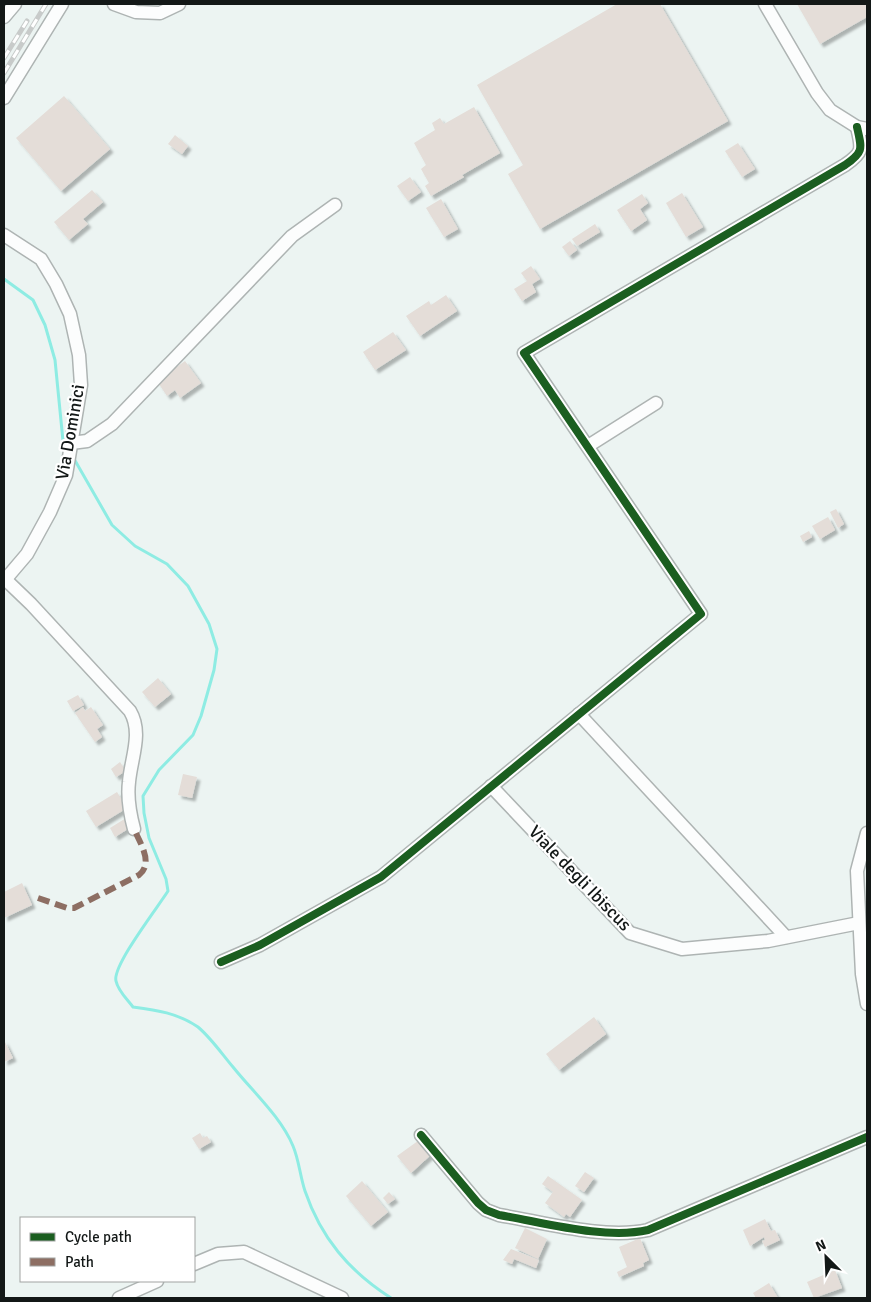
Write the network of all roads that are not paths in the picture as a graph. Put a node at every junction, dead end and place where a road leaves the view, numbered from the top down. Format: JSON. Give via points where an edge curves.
{"nodes":[{"id":1,"x":16,"y":4,"type":"edge"},
{"id":2,"x":62,"y":4,"type":"edge"},
{"id":3,"x":114,"y":4,"type":"edge"},
{"id":4,"x":179,"y":4,"type":"edge"},
{"id":5,"x":765,"y":4,"type":"edge"},
{"id":6,"x":4,"y":17,"type":"edge"},
{"id":7,"x":4,"y":98,"type":"edge"},
{"id":8,"x":862,"y":128,"type":"edge"},
{"id":9,"x":335,"y":205,"type":"dead end"},
{"id":10,"x":4,"y":235,"type":"edge"},
{"id":11,"x":656,"y":403,"type":"dead end"},
{"id":12,"x":71,"y":444,"type":"junction"},
{"id":13,"x":588,"y":446,"type":"junction"},
{"id":14,"x":5,"y":581,"type":"edge"},
{"id":15,"x":579,"y":714,"type":"junction"},
{"id":16,"x":491,"y":786,"type":"junction"},
{"id":17,"x":134,"y":829,"type":"dead end"},
{"id":18,"x":867,"y":833,"type":"edge"},
{"id":19,"x":859,"y":923,"type":"junction"},
{"id":20,"x":786,"y":937,"type":"junction"},
{"id":21,"x":221,"y":962,"type":"dead end"},
{"id":22,"x":867,"y":1004,"type":"edge"},
{"id":23,"x":421,"y":1135,"type":"dead end"},
{"id":24,"x":867,"y":1137,"type":"edge"},
{"id":25,"x":195,"y":1264,"type":"edge"},
{"id":26,"x":155,"y":1282,"type":"edge"},
{"id":27,"x":119,"y":1298,"type":"edge"},
{"id":28,"x":342,"y":1298,"type":"edge"}],
"edges":[{"from":1,"to":6,"type":"street"},
{"from":2,"to":7,"type":"street"},
{"from":3,"to":4,"type":"street","via":[[136,12],[160,13]]},
{"from":5,"to":8,"type":"street","via":[[821,99],[830,110]]},
{"from":8,"to":13,"type":"street","via":[[862,146],[858,156],[845,165],[524,352]]},
{"from":9,"to":12,"type":"street","via":[[292,236],[112,424],[87,441]]},
{"from":10,"to":12,"type":"street","name":"Via Dominici","via":[[41,259],[70,314],[79,355],[81,385]]},
{"from":11,"to":13,"type":"street"},
{"from":12,"to":14,"type":"street","name":"Via Dominici","via":[[66,475],[50,512],[27,554]]},
{"from":13,"to":15,"type":"street","via":[[701,614]]},
{"from":14,"to":17,"type":"street","via":[[31,604],[136,721],[129,783]]},
{"from":15,"to":16,"type":"street"},
{"from":15,"to":20,"type":"street"},
{"from":16,"to":20,"type":"street","name":"Viale degli Ibiscus","via":[[630,933],[682,949]]},
{"from":16,"to":21,"type":"street","via":[[381,877],[260,945]]},
{"from":18,"to":19,"type":"street","via":[[857,871]]},
{"from":19,"to":20,"type":"street","name":"Viale degli Ibiscus"},
{"from":19,"to":22,"type":"street"},
{"from":23,"to":24,"type":"street","via":[[486,1210],[602,1232],[632,1234]]},
{"from":25,"to":28,"type":"street","via":[[218,1254],[244,1252]]},
{"from":26,"to":27,"type":"street"}]}
